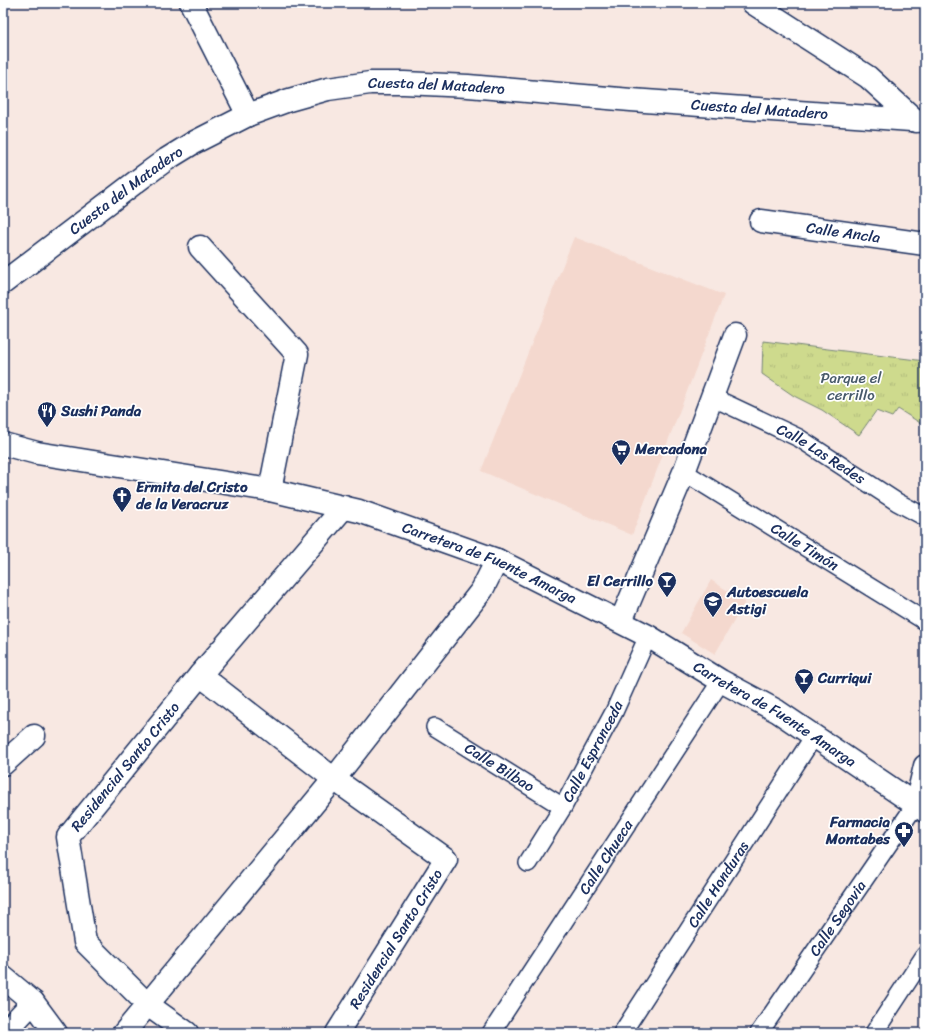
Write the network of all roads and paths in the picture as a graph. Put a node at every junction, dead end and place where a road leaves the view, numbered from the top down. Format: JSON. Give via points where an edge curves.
{"nodes":[{"id":1,"x":191,"y":3,"type":"edge"},
{"id":2,"x":753,"y":3,"type":"edge"},
{"id":3,"x":248,"y":115,"type":"junction"},
{"id":4,"x":921,"y":121,"type":"edge"},
{"id":5,"x":761,"y":221,"type":"dead end"},
{"id":6,"x":925,"y":244,"type":"edge"},
{"id":7,"x":200,"y":247,"type":"dead end"},
{"id":8,"x":3,"y":283,"type":"edge"},
{"id":9,"x":735,"y":335,"type":"dead end"},
{"id":10,"x":712,"y":397,"type":"junction"},
{"id":11,"x":3,"y":444,"type":"edge"},
{"id":12,"x":684,"y":472,"type":"junction"},
{"id":13,"x":270,"y":490,"type":"junction"},
{"id":14,"x":344,"y":507,"type":"junction"},
{"id":15,"x":925,"y":517,"type":"edge"},
{"id":16,"x":497,"y":560,"type":"junction"},
{"id":17,"x":621,"y":621,"type":"junction"},
{"id":18,"x":925,"y":621,"type":"edge"},
{"id":19,"x":648,"y":636,"type":"junction"},
{"id":20,"x":200,"y":675,"type":"junction"},
{"id":21,"x":721,"y":681,"type":"junction"},
{"id":22,"x":435,"y":727,"type":"dead end"},
{"id":23,"x":34,"y":736,"type":"dead end"},
{"id":24,"x":814,"y":736,"type":"junction"},
{"id":25,"x":3,"y":764,"type":"edge"},
{"id":26,"x":925,"y":766,"type":"edge"},
{"id":27,"x":334,"y":779,"type":"junction"},
{"id":28,"x":563,"y":807,"type":"junction"},
{"id":29,"x":920,"y":807,"type":"edge"},
{"id":30,"x":528,"y":863,"type":"dead end"},
{"id":31,"x":925,"y":954,"type":"edge"},
{"id":32,"x":3,"y":977,"type":"edge"},
{"id":33,"x":33,"y":1002,"type":"junction"},
{"id":34,"x":148,"y":1005,"type":"junction"},
{"id":35,"x":4,"y":1033,"type":"edge"},
{"id":36,"x":56,"y":1033,"type":"edge"},
{"id":37,"x":124,"y":1033,"type":"edge"},
{"id":38,"x":187,"y":1033,"type":"edge"},
{"id":39,"x":337,"y":1033,"type":"edge"},
{"id":40,"x":490,"y":1033,"type":"edge"},
{"id":41,"x":622,"y":1033,"type":"edge"},
{"id":42,"x":759,"y":1033,"type":"edge"},
{"id":43,"x":874,"y":1033,"type":"edge"}],
"edges":[{"from":1,"to":3,"type":"street"},
{"from":2,"to":4,"type":"street","via":[[868,77]]},
{"from":3,"to":4,"type":"street","name":"Cuesta del Matadero","via":[[328,89],[370,83],[404,83]]},
{"from":3,"to":8,"type":"street","name":"Cuesta del Matadero","via":[[168,159]]},
{"from":5,"to":6,"type":"street","name":"Calle Ancla"},
{"from":7,"to":13,"type":"street","via":[[297,354]]},
{"from":9,"to":10,"type":"street"},
{"from":10,"to":12,"type":"street"},
{"from":10,"to":15,"type":"lane","name":"Calle Las Redes","via":[[799,438],[897,502]]},
{"from":11,"to":13,"type":"street","name":"Carretera de Fuente Amarga","via":[[37,453]]},
{"from":12,"to":17,"type":"street"},
{"from":12,"to":18,"type":"lane","name":"Calle Timón"},
{"from":13,"to":14,"type":"street","name":"Carretera de Fuente Amarga"},
{"from":14,"to":16,"type":"street","name":"Carretera de Fuente Amarga"},
{"from":14,"to":20,"type":"street","name":"Residencial Santo Cristo"},
{"from":16,"to":17,"type":"street","name":"Carretera de Fuente Amarga"},
{"from":16,"to":27,"type":"street","via":[[482,590]]},
{"from":17,"to":19,"type":"street","name":"Carretera de Fuente Amarga"},
{"from":19,"to":21,"type":"street","name":"Carretera de Fuente Amarga"},
{"from":19,"to":28,"type":"lane","name":"Calle Espronceda","via":[[614,712]]},
{"from":20,"to":27,"type":"street","name":"Residencial Santo Cristo"},
{"from":20,"to":34,"type":"street","name":"Residencial Santo Cristo","via":[[68,837],[85,942]]},
{"from":21,"to":24,"type":"street","name":"Carretera de Fuente Amarga","via":[[777,711]]},
{"from":21,"to":40,"type":"lane","name":"Calle Chueca"},
{"from":22,"to":28,"type":"lane","name":"Calle Bilbao"},
{"from":23,"to":25,"type":"street"},
{"from":24,"to":29,"type":"street","name":"Carretera de Fuente Amarga"},
{"from":24,"to":41,"type":"lane","name":"Calle Honduras"},
{"from":26,"to":29,"type":"street"},
{"from":27,"to":34,"type":"street"},
{"from":27,"to":39,"type":"street","name":"Residencial Santo Cristo","via":[[446,859]]},
{"from":28,"to":30,"type":"lane","name":"Calle Espronceda"},
{"from":29,"to":42,"type":"lane","name":"Calle Segovia"},
{"from":31,"to":43,"type":"lane"},
{"from":32,"to":33,"type":"street"},
{"from":33,"to":35,"type":"street"},
{"from":33,"to":36,"type":"street"},
{"from":34,"to":37,"type":"street"},
{"from":34,"to":38,"type":"street","name":"Residencial Santo Cristo"}]}
